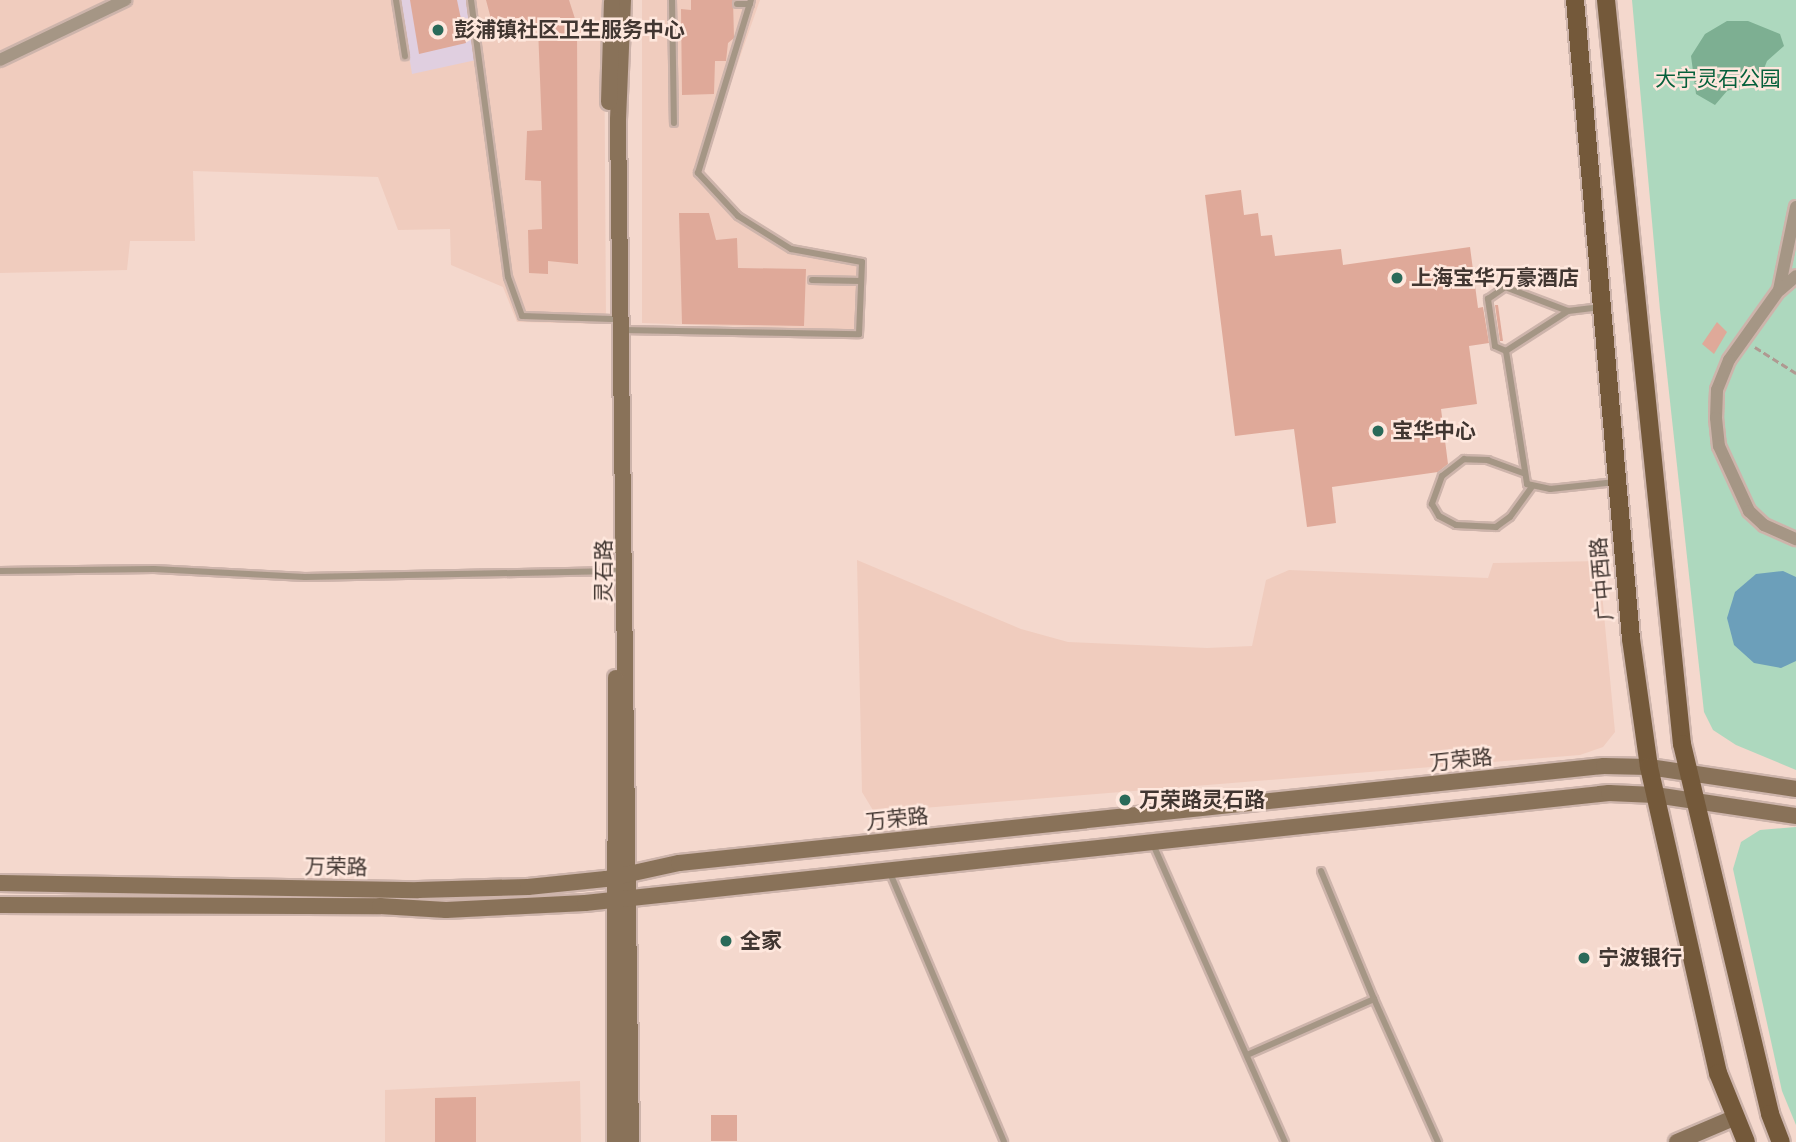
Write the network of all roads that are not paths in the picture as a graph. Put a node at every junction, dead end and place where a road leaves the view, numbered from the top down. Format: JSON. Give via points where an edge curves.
{"nodes":[{"id":1,"x":124,"y":0,"type":"edge"},
{"id":2,"x":396,"y":0,"type":"edge"},
{"id":3,"x":471,"y":0,"type":"edge"},
{"id":4,"x":672,"y":0,"type":"edge"},
{"id":5,"x":1575,"y":0,"type":"edge"},
{"id":6,"x":1606,"y":0,"type":"edge"},
{"id":7,"x":751,"y":2,"type":"edge"},
{"id":8,"x":614,"y":3,"type":"edge"},
{"id":9,"x":737,"y":4,"type":"dead end"},
{"id":10,"x":405,"y":56,"type":"dead end"},
{"id":11,"x":0,"y":60,"type":"edge"},
{"id":12,"x":674,"y":123,"type":"dead end"},
{"id":13,"x":1796,"y":207,"type":"edge"},
{"id":14,"x":1796,"y":276,"type":"edge"},
{"id":15,"x":812,"y":280,"type":"dead end"},
{"id":16,"x":861,"y":281,"type":"junction"},
{"id":17,"x":1779,"y":290,"type":"junction"},
{"id":18,"x":1600,"y":307,"type":"junction"},
{"id":19,"x":1568,"y":311,"type":"junction"},
{"id":20,"x":617,"y":325,"type":"junction"},
{"id":21,"x":1506,"y":351,"type":"junction"},
{"id":22,"x":1523,"y":473,"type":"junction"},
{"id":23,"x":1616,"y":482,"type":"junction"},
{"id":24,"x":1532,"y":487,"type":"junction"},
{"id":25,"x":1796,"y":539,"type":"edge"},
{"id":26,"x":0,"y":571,"type":"edge"},
{"id":27,"x":616,"y":571,"type":"junction"},
{"id":28,"x":1649,"y":767,"type":"junction"},
{"id":29,"x":1688,"y":775,"type":"junction"},
{"id":30,"x":1796,"y":789,"type":"edge"},
{"id":31,"x":1656,"y":795,"type":"junction"},
{"id":32,"x":1694,"y":802,"type":"junction"},
{"id":33,"x":1796,"y":816,"type":"edge"},
{"id":34,"x":1151,"y":841,"type":"junction"},
{"id":35,"x":888,"y":868,"type":"junction"},
{"id":36,"x":1321,"y":871,"type":"dead end"},
{"id":37,"x":624,"y":874,"type":"junction"},
{"id":38,"x":0,"y":883,"type":"edge"},
{"id":39,"x":624,"y":899,"type":"junction"},
{"id":40,"x":0,"y":905,"type":"edge"},
{"id":41,"x":1374,"y":999,"type":"junction"},
{"id":42,"x":1247,"y":1055,"type":"junction"},
{"id":43,"x":1736,"y":1117,"type":"junction"},
{"id":44,"x":615,"y":1142,"type":"edge"},
{"id":45,"x":631,"y":1142,"type":"edge"},
{"id":46,"x":1004,"y":1142,"type":"edge"},
{"id":47,"x":1285,"y":1142,"type":"edge"},
{"id":48,"x":1438,"y":1142,"type":"edge"},
{"id":49,"x":1678,"y":1142,"type":"edge"},
{"id":50,"x":1746,"y":1142,"type":"edge"},
{"id":51,"x":1781,"y":1142,"type":"edge"}],
"edges":[{"from":1,"to":11,"type":"street"},
{"from":2,"to":10,"type":"lane"},
{"from":3,"to":20,"type":"lane","via":[[508,277],[522,316]]},
{"from":4,"to":12,"type":"lane"},
{"from":5,"to":18,"type":"main road","name":"广中西路"},
{"from":6,"to":29,"type":"main road"},
{"from":7,"to":9,"type":"lane"},
{"from":7,"to":16,"type":"lane","via":[[697,163],[698,173],[738,216],[790,249],[862,262]]},
{"from":8,"to":20,"type":"main road","name":"灵石路"},
{"from":13,"to":17,"type":"street"},
{"from":14,"to":17,"type":"street"},
{"from":15,"to":16,"type":"lane"},
{"from":16,"to":20,"type":"lane","via":[[859,334]]},
{"from":17,"to":25,"type":"street","via":[[1743,340],[1717,390],[1718,446],[1748,511],[1764,525]]},
{"from":18,"to":19,"type":"lane"},
{"from":18,"to":23,"type":"main road","name":"广中西路"},
{"from":19,"to":21,"type":"lane"},
{"from":19,"to":21,"type":"lane","via":[[1520,290],[1493,291],[1488,299],[1495,346]]},
{"from":20,"to":27,"type":"main road","name":"灵石路"},
{"from":20,"to":37,"type":"main road","name":"灵石路"},
{"from":21,"to":22,"type":"lane"},
{"from":22,"to":24,"type":"lane"},
{"from":22,"to":24,"type":"lane","via":[[1488,460],[1464,459],[1442,476],[1432,504],[1439,516],[1456,525],[1496,527],[1510,517]]},
{"from":23,"to":24,"type":"lane"},
{"from":23,"to":28,"type":"main road","name":"广中西路"},
{"from":26,"to":27,"type":"lane","via":[[154,569],[305,577]]},
{"from":27,"to":37,"type":"main road","name":"灵石路"},
{"from":28,"to":29,"type":"main road","name":"万荣路"},
{"from":28,"to":31,"type":"main road","name":"广中西路"},
{"from":28,"to":37,"type":"main road","name":"万荣路","via":[[1591,767],[679,863]]},
{"from":29,"to":30,"type":"main road","name":"万荣路"},
{"from":29,"to":32,"type":"main road"},
{"from":31,"to":32,"type":"main road","name":"万荣路"},
{"from":31,"to":34,"type":"main road","name":"万荣路","via":[[1609,793]]},
{"from":31,"to":43,"type":"main road","name":"广中西路","via":[[1692,969],[1718,1073]]},
{"from":32,"to":33,"type":"main road","name":"万荣路"},
{"from":32,"to":51,"type":"main road","via":[[1770,1114]]},
{"from":34,"to":35,"type":"main road","name":"万荣路"},
{"from":34,"to":42,"type":"lane"},
{"from":35,"to":39,"type":"main road","name":"万荣路"},
{"from":35,"to":46,"type":"lane"},
{"from":36,"to":41,"type":"lane"},
{"from":37,"to":38,"type":"main road","name":"万荣路","via":[[528,887],[446,890]]},
{"from":37,"to":39,"type":"main road","name":"灵石路"},
{"from":39,"to":40,"type":"main road","name":"万荣路","via":[[446,910]]},
{"from":39,"to":44,"type":"main road","name":"灵石路"},
{"from":39,"to":45,"type":"main road","name":"灵石路"},
{"from":41,"to":42,"type":"lane"},
{"from":41,"to":48,"type":"lane"},
{"from":42,"to":47,"type":"lane"},
{"from":43,"to":49,"type":"main road"},
{"from":43,"to":50,"type":"main road","name":"广中西路"}]}
